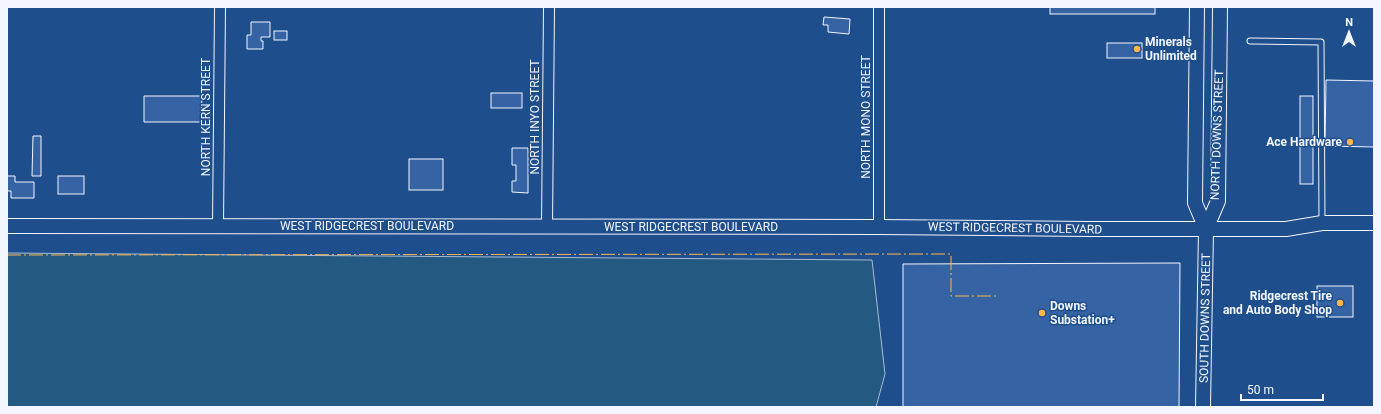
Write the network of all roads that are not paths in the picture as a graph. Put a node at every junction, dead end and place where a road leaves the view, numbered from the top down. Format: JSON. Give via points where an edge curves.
{"nodes":[{"id":1,"x":220,"y":7,"type":"edge"},
{"id":2,"x":549,"y":7,"type":"edge"},
{"id":3,"x":879,"y":7,"type":"edge"},
{"id":4,"x":1197,"y":7,"type":"edge"},
{"id":5,"x":1220,"y":7,"type":"edge"},
{"id":6,"x":1250,"y":41,"type":"dead end"},
{"id":7,"x":1322,"y":223,"type":"junction"},
{"id":8,"x":1374,"y":223,"type":"edge"},
{"id":9,"x":7,"y":226,"type":"edge"},
{"id":10,"x":218,"y":226,"type":"junction"},
{"id":11,"x":547,"y":226,"type":"junction"},
{"id":12,"x":879,"y":227,"type":"junction"},
{"id":13,"x":1206,"y":229,"type":"junction"},
{"id":14,"x":1203,"y":407,"type":"edge"}],
"edges":[{"from":1,"to":10,"type":"street","name":"NORTH KERN STREET"},
{"from":2,"to":11,"type":"street","name":"NORTH INYO STREET"},
{"from":3,"to":12,"type":"street","name":"NORTH MONO STREET"},
{"from":4,"to":13,"type":"street","name":"NORTH DOWNS STREET","via":[[1195,203]]},
{"from":5,"to":13,"type":"street","name":"NORTH DOWNS STREET","via":[[1218,201]]},
{"from":6,"to":7,"type":"lane","via":[[1322,42]]},
{"from":7,"to":8,"type":"street","name":"WEST RIDGECREST BOULEVARD"},
{"from":7,"to":13,"type":"street","name":"WEST RIDGECREST BOULEVARD","via":[[1286,229]]},
{"from":9,"to":10,"type":"street","name":"WEST RIDGECREST BOULEVARD"},
{"from":10,"to":11,"type":"street","name":"WEST RIDGECREST BOULEVARD"},
{"from":11,"to":12,"type":"street","name":"WEST RIDGECREST BOULEVARD"},
{"from":12,"to":13,"type":"street","name":"WEST RIDGECREST BOULEVARD"},
{"from":13,"to":14,"type":"street","name":"SOUTH DOWNS STREET"}]}
